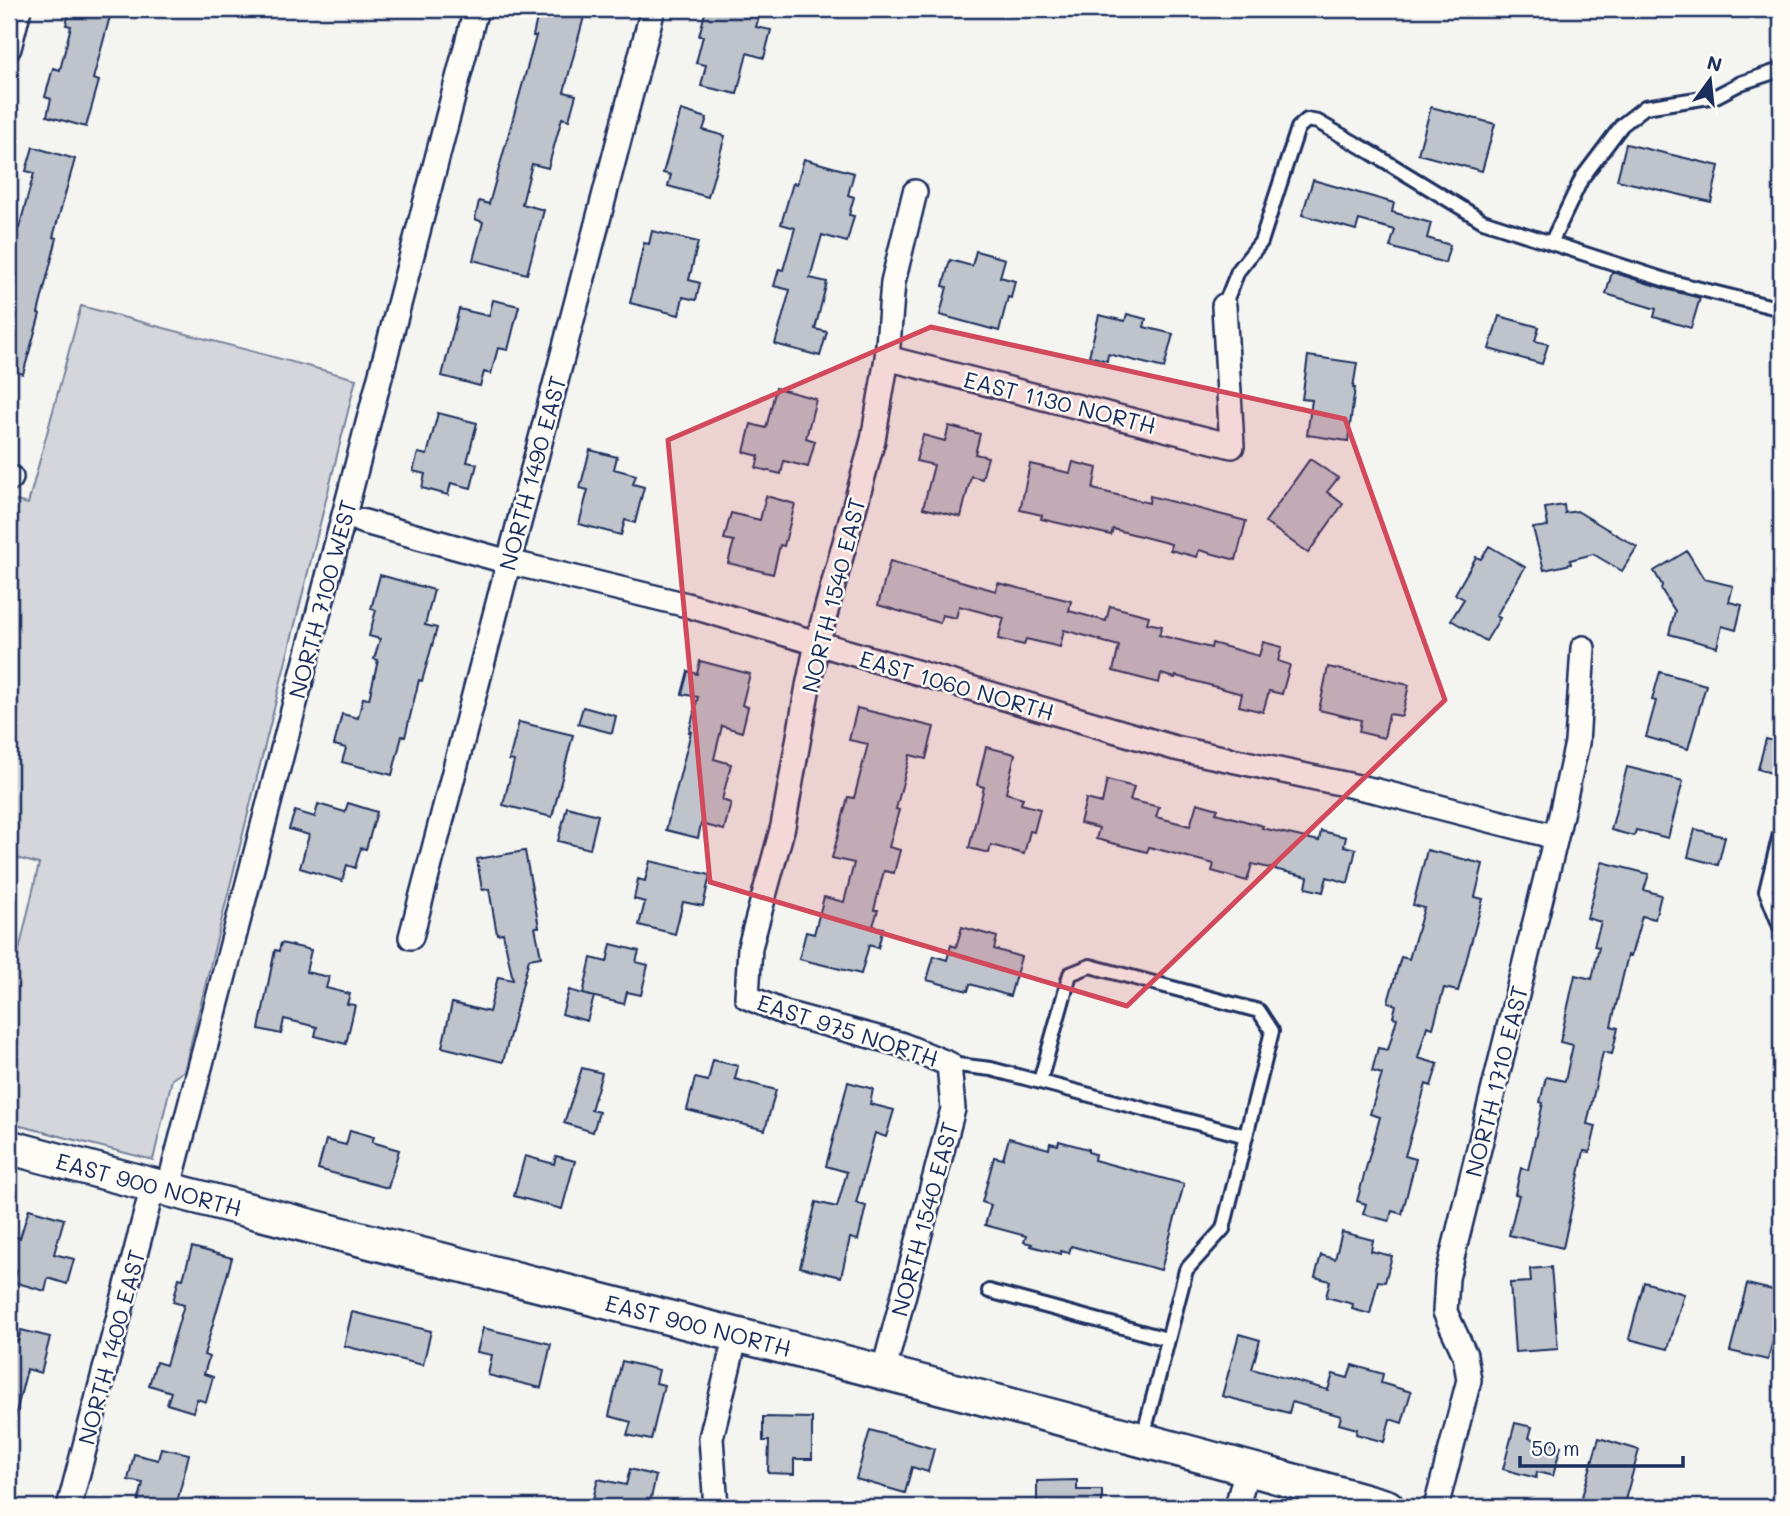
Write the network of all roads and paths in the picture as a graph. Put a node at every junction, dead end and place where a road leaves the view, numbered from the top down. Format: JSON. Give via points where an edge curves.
{"nodes":[{"id":1,"x":19,"y":9,"type":"edge"},
{"id":2,"x":476,"y":9,"type":"edge"},
{"id":3,"x":653,"y":9,"type":"edge"},
{"id":4,"x":9,"y":48,"type":"edge"},
{"id":5,"x":1781,"y":71,"type":"edge"},
{"id":6,"x":915,"y":192,"type":"dead end"},
{"id":7,"x":1551,"y":243,"type":"junction"},
{"id":8,"x":1224,"y":306,"type":"joint"},
{"id":9,"x":1781,"y":309,"type":"edge"},
{"id":10,"x":887,"y":358,"type":"junction"},
{"id":11,"x":361,"y":520,"type":"dead end"},
{"id":12,"x":509,"y":562,"type":"junction"},
{"id":13,"x":817,"y":644,"type":"junction"},
{"id":14,"x":1583,"y":649,"type":"dead end"},
{"id":15,"x":1780,"y":834,"type":"edge"},
{"id":16,"x":1556,"y":837,"type":"junction"},
{"id":17,"x":1781,"y":929,"type":"edge"},
{"id":18,"x":411,"y":937,"type":"dead end"},
{"id":19,"x":747,"y":997,"type":"joint"},
{"id":20,"x":949,"y":1064,"type":"junction"},
{"id":21,"x":1040,"y":1082,"type":"junction"},
{"id":22,"x":1246,"y":1136,"type":"junction"},
{"id":23,"x":9,"y":1147,"type":"edge"},
{"id":24,"x":160,"y":1188,"type":"junction"},
{"id":25,"x":989,"y":1291,"type":"dead end"},
{"id":26,"x":736,"y":1335,"type":"junction"},
{"id":27,"x":1167,"y":1339,"type":"junction"},
{"id":28,"x":883,"y":1373,"type":"junction"},
{"id":29,"x":1142,"y":1440,"type":"junction"},
{"id":30,"x":1247,"y":1468,"type":"junction"},
{"id":31,"x":69,"y":1507,"type":"edge"},
{"id":32,"x":716,"y":1507,"type":"edge"},
{"id":33,"x":1237,"y":1507,"type":"edge"},
{"id":34,"x":1387,"y":1507,"type":"edge"},
{"id":35,"x":1436,"y":1507,"type":"edge"}],
"edges":[{"from":1,"to":4,"type":"street"},
{"from":2,"to":24,"type":"street","name":"NORTH 7100 WEST"},
{"from":3,"to":12,"type":"street","name":"NORTH 1490 EAST"},
{"from":5,"to":7,"type":"lane","via":[[1716,96],[1645,107],[1622,125],[1582,178]]},
{"from":6,"to":10,"type":"street","name":"NORTH 1540 EAST","via":[[893,282]]},
{"from":7,"to":8,"type":"lane","via":[[1483,221],[1355,143],[1307,120],[1298,128],[1261,242],[1238,271]]},
{"from":7,"to":9,"type":"lane","via":[[1672,282]]},
{"from":8,"to":10,"type":"street","name":"EAST 1130 NORTH","via":[[1232,446]]},
{"from":10,"to":13,"type":"street","name":"NORTH 1540 EAST","via":[[873,440]]},
{"from":11,"to":12,"type":"street","name":"EAST 1060 NORTH"},
{"from":12,"to":13,"type":"street","name":"EAST 1060 NORTH"},
{"from":12,"to":18,"type":"street","name":"NORTH 1490 EAST"},
{"from":13,"to":16,"type":"street","name":"EAST 1060 NORTH","via":[[1175,748],[1377,791]]},
{"from":13,"to":19,"type":"street","name":"NORTH 1540 EAST","via":[[782,826],[750,947]]},
{"from":14,"to":16,"type":"street","name":"NORTH 1710 EAST","via":[[1577,743]]},
{"from":15,"to":17,"type":"lane","via":[[1766,891]]},
{"from":16,"to":35,"type":"street","name":"NORTH 1710 EAST","via":[[1447,1278],[1445,1312],[1465,1355],[1469,1380]]},
{"from":19,"to":20,"type":"street","name":"EAST 975 NORTH","via":[[785,1013],[900,1044]]},
{"from":20,"to":21,"type":"lane"},
{"from":20,"to":28,"type":"street","name":"NORTH 1540 EAST","via":[[953,1110]]},
{"from":21,"to":22,"type":"lane"},
{"from":21,"to":22,"type":"lane","via":[[1070,974],[1090,966],[1259,1011],[1272,1031]]},
{"from":22,"to":27,"type":"lane","via":[[1223,1229],[1186,1270]]},
{"from":23,"to":24,"type":"street","name":"EAST 900 NORTH"},
{"from":24,"to":26,"type":"street","name":"EAST 900 NORTH"},
{"from":24,"to":31,"type":"street","name":"NORTH 1400 EAST"},
{"from":25,"to":27,"type":"lane"},
{"from":26,"to":28,"type":"street","name":"EAST 900 NORTH"},
{"from":26,"to":32,"type":"street","via":[[711,1438]]},
{"from":27,"to":29,"type":"lane"},
{"from":28,"to":29,"type":"street","name":"EAST 900 NORTH"},
{"from":29,"to":30,"type":"street","name":"EAST 900 NORTH"},
{"from":30,"to":33,"type":"street"},
{"from":30,"to":34,"type":"street","name":"EAST 900 NORTH"}]}
